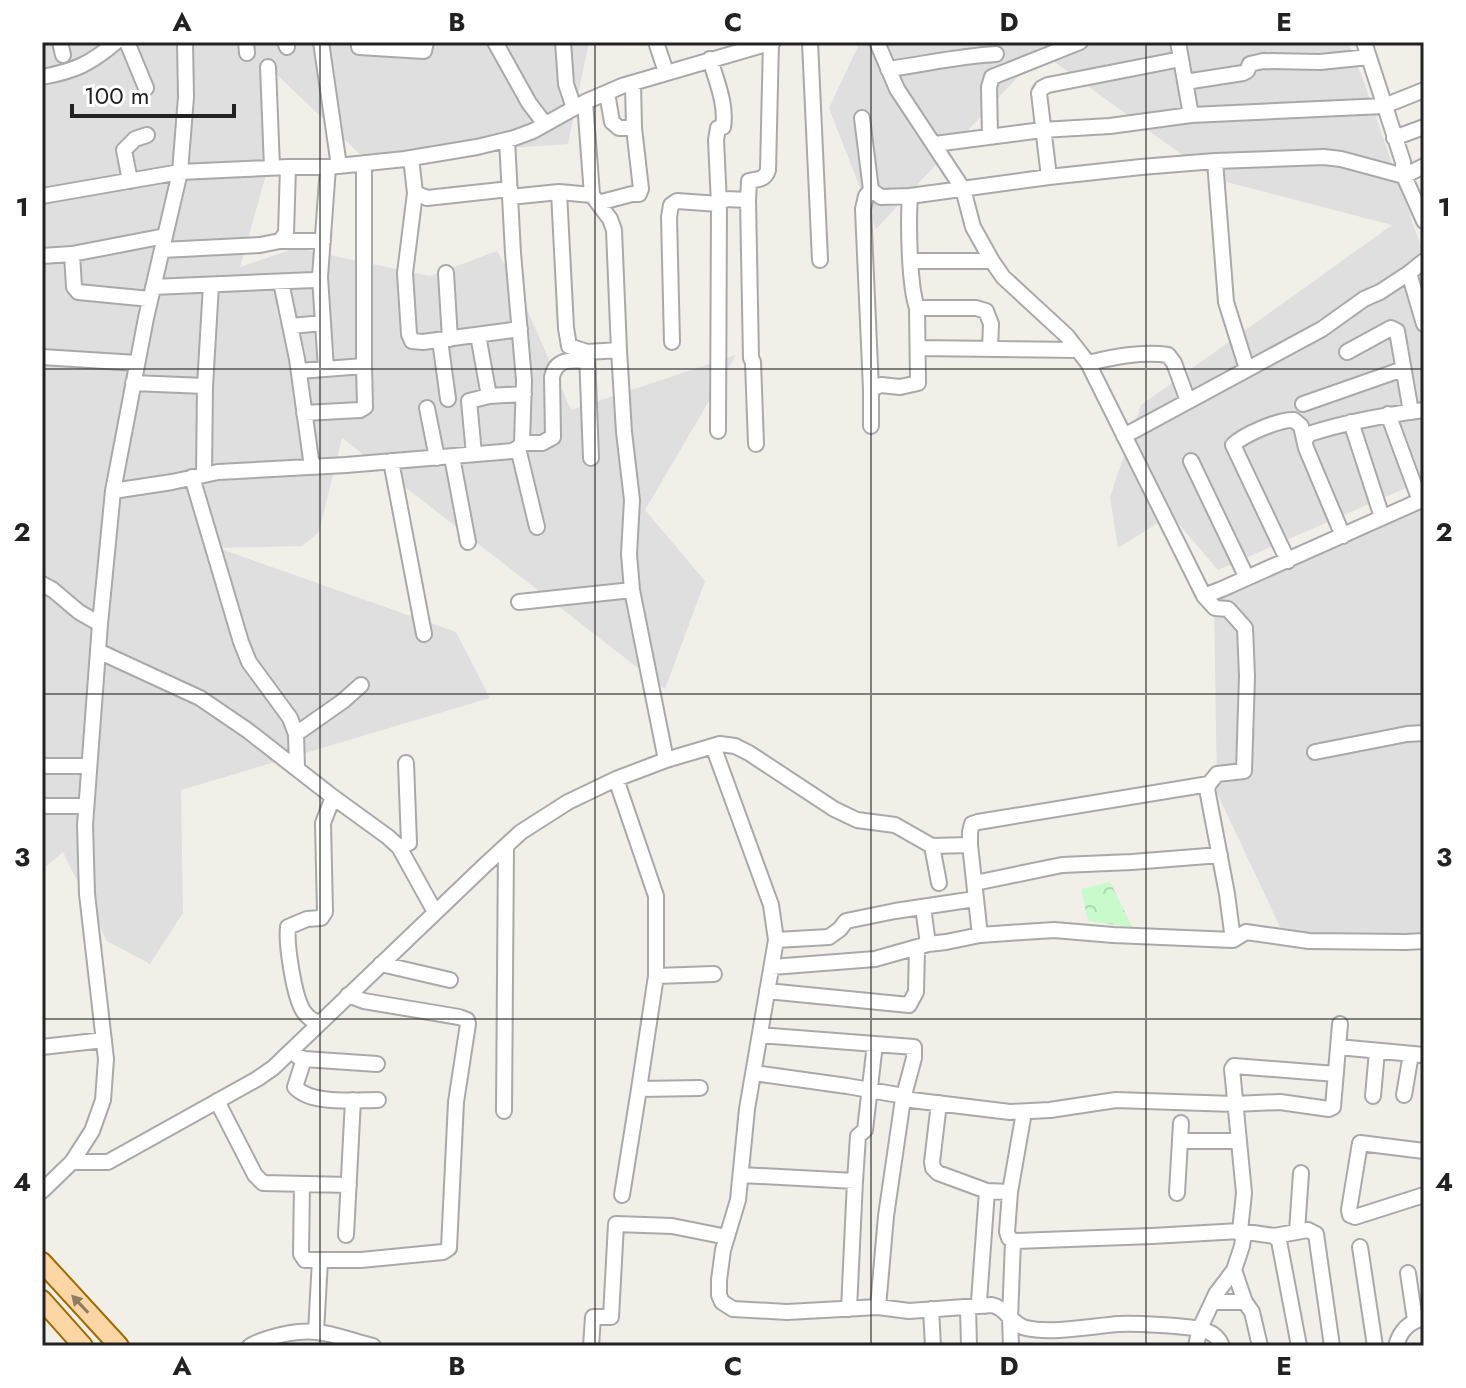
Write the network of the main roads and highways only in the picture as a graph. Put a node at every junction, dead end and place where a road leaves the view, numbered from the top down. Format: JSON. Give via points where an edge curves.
{"nodes":[{"id":1,"x":42,"y":1262,"type":"edge"},
{"id":2,"x":42,"y":1300,"type":"edge"},
{"id":3,"x":83,"y":1346,"type":"edge"},
{"id":4,"x":119,"y":1346,"type":"edge"}],
"edges":[{"from":4,"to":1,"type":"main road","one_way":true},
{"from":2,"to":3,"type":"main road"}]}
